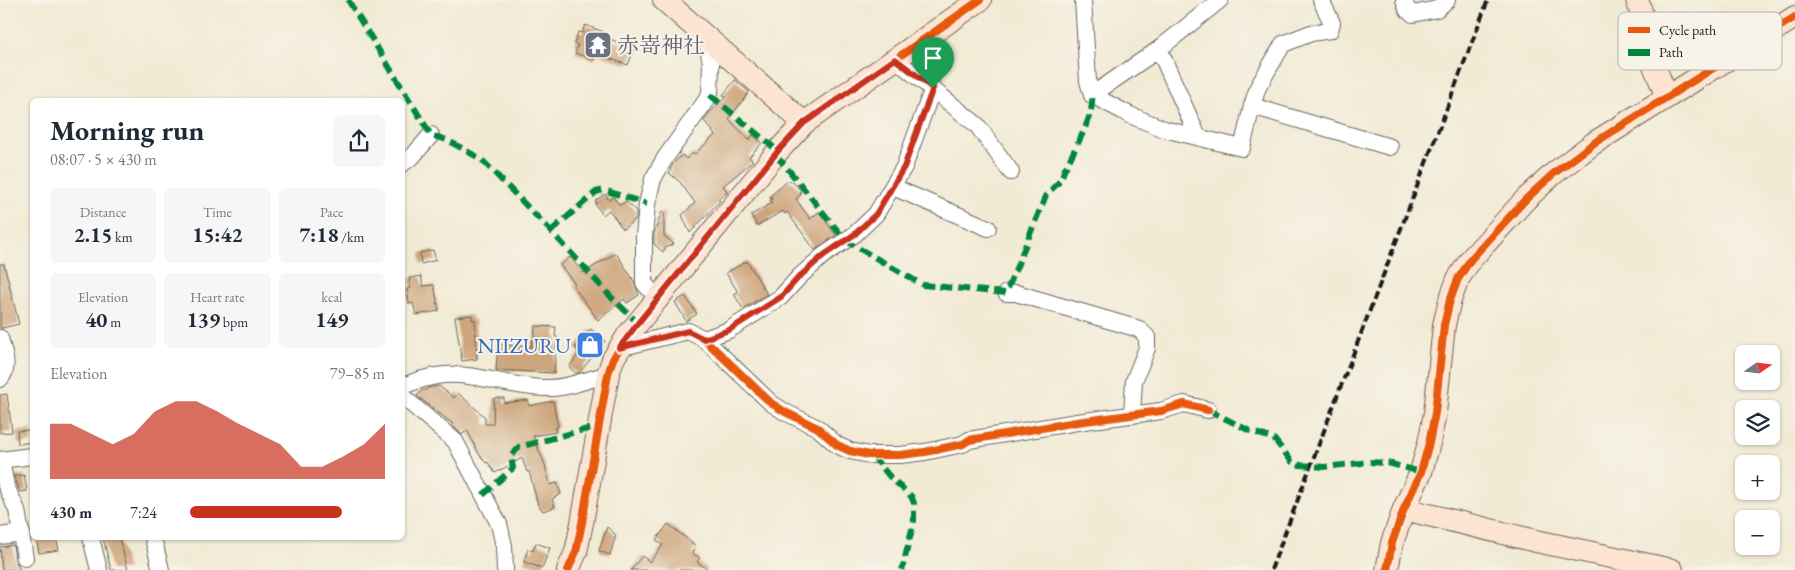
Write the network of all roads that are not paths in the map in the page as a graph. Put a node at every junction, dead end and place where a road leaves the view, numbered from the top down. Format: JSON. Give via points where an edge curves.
{"nodes":[{"id":1,"x":664,"y":0,"type":"edge"},
{"id":2,"x":1321,"y":0,"type":"edge"},
{"id":3,"x":1404,"y":0,"type":"edge"},
{"id":4,"x":1447,"y":0,"type":"edge"},
{"id":5,"x":972,"y":2,"type":"edge"},
{"id":6,"x":1088,"y":3,"type":"edge"},
{"id":7,"x":1212,"y":3,"type":"edge"},
{"id":8,"x":1795,"y":17,"type":"edge"},
{"id":9,"x":1782,"y":25,"type":"edge"},
{"id":10,"x":706,"y":37,"type":"junction"},
{"id":11,"x":1159,"y":49,"type":"junction"},
{"id":12,"x":895,"y":59,"type":"junction"},
{"id":13,"x":1656,"y":70,"type":"edge"},
{"id":14,"x":1710,"y":70,"type":"edge"},
{"id":15,"x":933,"y":88,"type":"junction"},
{"id":16,"x":1092,"y":95,"type":"junction"},
{"id":17,"x":1667,"y":97,"type":"junction"},
{"id":18,"x":1252,"y":106,"type":"junction"},
{"id":19,"x":804,"y":123,"type":"junction"},
{"id":20,"x":431,"y":135,"type":"dead end"},
{"id":21,"x":1198,"y":137,"type":"junction"},
{"id":22,"x":1390,"y":147,"type":"dead end"},
{"id":23,"x":405,"y":162,"type":"edge"},
{"id":24,"x":1011,"y":172,"type":"dead end"},
{"id":25,"x":893,"y":187,"type":"junction"},
{"id":26,"x":988,"y":228,"type":"dead end"},
{"id":27,"x":1006,"y":293,"type":"dead end"},
{"id":28,"x":658,"y":299,"type":"junction"},
{"id":29,"x":0,"y":338,"type":"edge"},
{"id":30,"x":704,"y":339,"type":"junction"},
{"id":31,"x":619,"y":348,"type":"junction"},
{"id":32,"x":608,"y":374,"type":"junction"},
{"id":33,"x":0,"y":378,"type":"edge"},
{"id":34,"x":405,"y":385,"type":"edge"},
{"id":35,"x":405,"y":399,"type":"edge"},
{"id":36,"x":1208,"y":410,"type":"dead end"},
{"id":37,"x":1132,"y":415,"type":"junction"},
{"id":38,"x":30,"y":456,"type":"edge"},
{"id":39,"x":0,"y":460,"type":"edge"},
{"id":40,"x":1404,"y":509,"type":"junction"},
{"id":41,"x":22,"y":533,"type":"junction"},
{"id":42,"x":0,"y":536,"type":"edge"},
{"id":43,"x":92,"y":540,"type":"edge"},
{"id":44,"x":154,"y":540,"type":"edge"},
{"id":45,"x":25,"y":558,"type":"dead end"},
{"id":46,"x":99,"y":570,"type":"edge"},
{"id":47,"x":161,"y":570,"type":"edge"},
{"id":48,"x":505,"y":570,"type":"edge"},
{"id":49,"x":568,"y":570,"type":"edge"},
{"id":50,"x":1387,"y":570,"type":"edge"},
{"id":51,"x":1672,"y":570,"type":"edge"}],
"edges":[{"from":1,"to":10,"type":"street"},
{"from":2,"to":18,"type":"street","via":[[1332,23],[1330,30],[1310,33],[1283,44],[1258,87]]},
{"from":3,"to":4,"type":"street","via":[[1413,14],[1436,8]]},
{"from":5,"to":12,"type":"street"},
{"from":6,"to":16,"type":"street","via":[[1088,81]]},
{"from":7,"to":11,"type":"street"},
{"from":8,"to":9,"type":"street"},
{"from":10,"to":19,"type":"street"},
{"from":10,"to":28,"type":"street","via":[[712,64],[710,95],[665,158],[653,179],[647,204],[644,283]]},
{"from":11,"to":16,"type":"street"},
{"from":11,"to":21,"type":"street"},
{"from":12,"to":15,"type":"street"},
{"from":12,"to":19,"type":"street"},
{"from":13,"to":17,"type":"street"},
{"from":14,"to":17,"type":"street"},
{"from":15,"to":24,"type":"street","via":[[977,125]]},
{"from":15,"to":25,"type":"street","via":[[912,148]]},
{"from":16,"to":21,"type":"street","via":[[1164,129]]},
{"from":17,"to":40,"type":"street","via":[[1594,143],[1553,174],[1487,240],[1458,279],[1444,325],[1429,443],[1421,472]]},
{"from":18,"to":21,"type":"street","via":[[1242,148]]},
{"from":18,"to":22,"type":"street"},
{"from":19,"to":28,"type":"street"},
{"from":20,"to":23,"type":"street"},
{"from":25,"to":26,"type":"street"},
{"from":25,"to":30,"type":"street","via":[[876,214],[855,234],[824,255],[781,297],[729,330]]},
{"from":27,"to":37,"type":"street","via":[[1016,293],[1139,329],[1147,337],[1147,348],[1134,381]]},
{"from":28,"to":31,"type":"street"},
{"from":29,"to":33,"type":"street","via":[[6,367]]},
{"from":30,"to":31,"type":"street","via":[[688,331]]},
{"from":30,"to":37,"type":"street","via":[[771,403],[818,428],[837,445],[869,455],[924,452],[970,440]]},
{"from":31,"to":32,"type":"street"},
{"from":32,"to":34,"type":"street","via":[[545,388],[445,375]]},
{"from":32,"to":49,"type":"street","via":[[582,523],[576,552]]},
{"from":35,"to":48,"type":"street","via":[[455,441],[499,524]]},
{"from":36,"to":37,"type":"street","via":[[1184,404]]},
{"from":38,"to":39,"type":"street"},
{"from":39,"to":41,"type":"street"},
{"from":40,"to":50,"type":"street"},
{"from":40,"to":51,"type":"street"},
{"from":41,"to":42,"type":"street"},
{"from":41,"to":45,"type":"street"},
{"from":43,"to":46,"type":"street"},
{"from":44,"to":47,"type":"street"}]}
